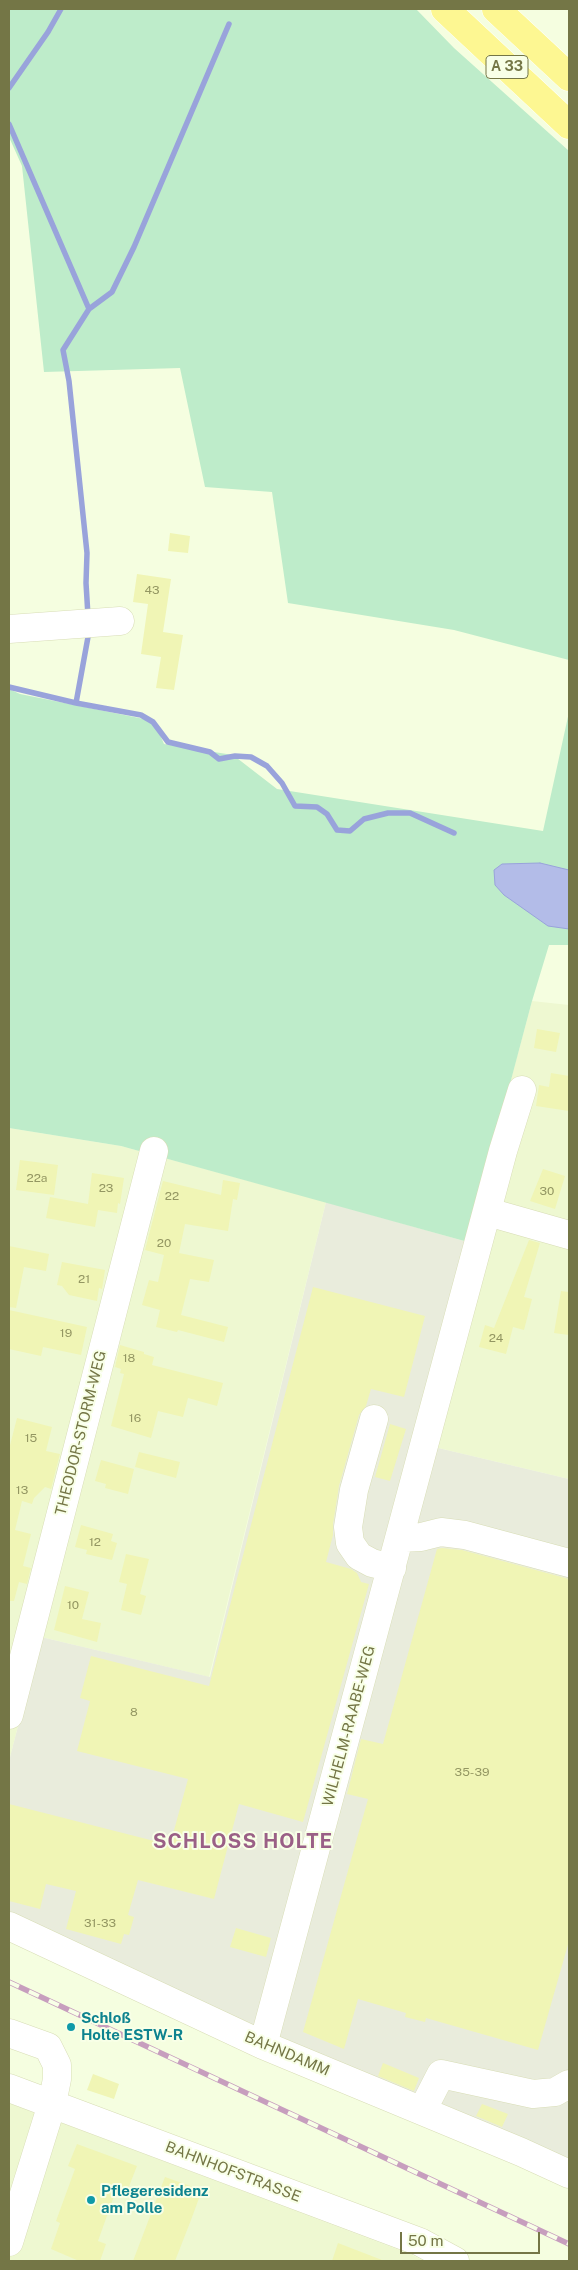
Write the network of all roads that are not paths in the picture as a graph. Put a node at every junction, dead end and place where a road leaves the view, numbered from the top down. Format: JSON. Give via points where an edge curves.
{"nodes":[{"id":1,"x":445,"y":9,"type":"edge"},
{"id":2,"x":496,"y":9,"type":"edge"},
{"id":3,"x":569,"y":77,"type":"edge"},
{"id":4,"x":569,"y":125,"type":"edge"},
{"id":5,"x":120,"y":621,"type":"dead end"},
{"id":6,"x":9,"y":629,"type":"edge"},
{"id":7,"x":522,"y":1090,"type":"dead end"},
{"id":8,"x":154,"y":1150,"type":"dead end"},
{"id":9,"x":488,"y":1212,"type":"junction"},
{"id":10,"x":569,"y":1235,"type":"edge"},
{"id":11,"x":374,"y":1419,"type":"dead end"},
{"id":12,"x":402,"y":1530,"type":"junction"},
{"id":13,"x":569,"y":1563,"type":"edge"},
{"id":14,"x":392,"y":1568,"type":"junction"},
{"id":15,"x":9,"y":1715,"type":"edge"},
{"id":16,"x":9,"y":1926,"type":"edge"},
{"id":17,"x":9,"y":2033,"type":"edge"},
{"id":18,"x":263,"y":2045,"type":"junction"},
{"id":19,"x":569,"y":2084,"type":"edge"},
{"id":20,"x":9,"y":2088,"type":"edge"},
{"id":21,"x":52,"y":2104,"type":"junction"},
{"id":22,"x":422,"y":2111,"type":"junction"},
{"id":23,"x":569,"y":2174,"type":"edge"},
{"id":24,"x":9,"y":2242,"type":"edge"},
{"id":25,"x":454,"y":2261,"type":"edge"}],
"edges":[{"from":1,"to":4,"type":"highway","number":"A 33"},
{"from":2,"to":3,"type":"highway","number":"A 33"},
{"from":5,"to":6,"type":"street"},
{"from":7,"to":9,"type":"street","name":"WILHELM-RAABE-WEG"},
{"from":8,"to":15,"type":"street","name":"THEODOR-STORM-WEG"},
{"from":9,"to":10,"type":"street"},
{"from":9,"to":12,"type":"street","name":"WILHELM-RAABE-WEG"},
{"from":11,"to":14,"type":"street","via":[[354,1490],[348,1527],[350,1543],[360,1556]]},
{"from":12,"to":13,"type":"street","via":[[421,1537],[441,1532],[465,1535]]},
{"from":12,"to":14,"type":"street","name":"WILHELM-RAABE-WEG"},
{"from":14,"to":18,"type":"street","name":"WILHELM-RAABE-WEG"},
{"from":16,"to":18,"type":"street","name":"BAHNDAMM"},
{"from":17,"to":21,"type":"street","via":[[48,2047],[57,2065]]},
{"from":18,"to":22,"type":"street","name":"BAHNDAMM"},
{"from":19,"to":22,"type":"street","via":[[555,2092],[533,2094],[441,2074]]},
{"from":20,"to":21,"type":"street","name":"BAHNHOFSTRASSE"},
{"from":21,"to":24,"type":"street"},
{"from":21,"to":25,"type":"street","name":"BAHNHOFSTRASSE","via":[[420,2242]]},
{"from":22,"to":23,"type":"street","name":"BAHNDAMM"}]}
